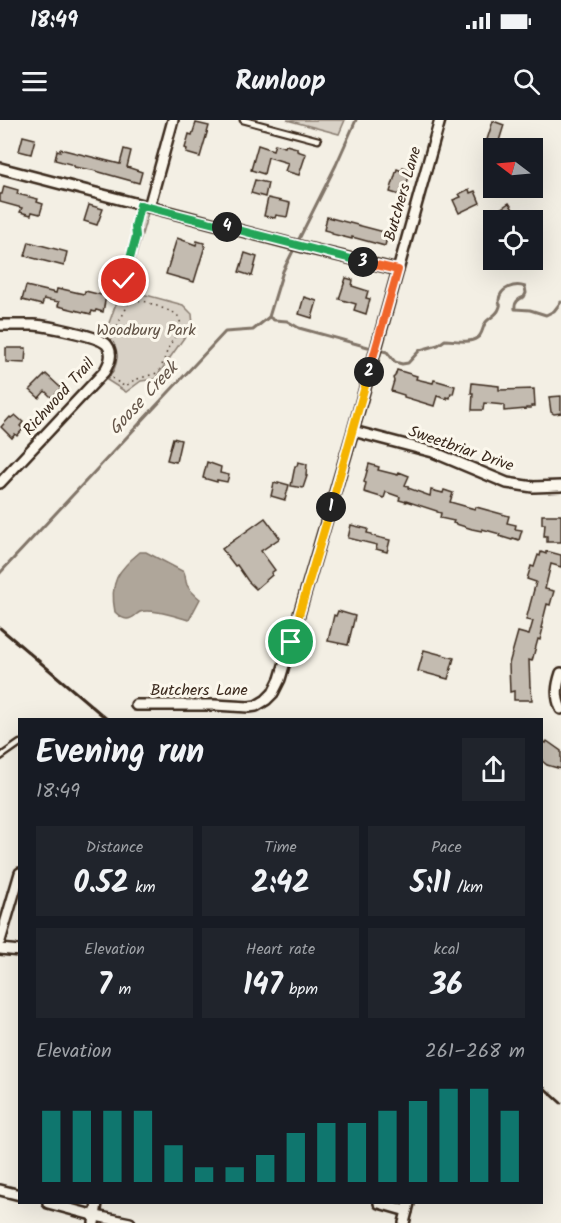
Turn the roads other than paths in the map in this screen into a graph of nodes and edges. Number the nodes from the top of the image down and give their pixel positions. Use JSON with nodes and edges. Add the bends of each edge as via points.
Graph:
{"nodes":[{"id":1,"x":173,"y":120,"type":"edge"},
{"id":2,"x":243,"y":120,"type":"edge"},
{"id":3,"x":440,"y":120,"type":"edge"},
{"id":4,"x":318,"y":140,"type":"dead end"},
{"id":5,"x":0,"y":168,"type":"edge"},
{"id":6,"x":145,"y":206,"type":"junction"},
{"id":7,"x":398,"y":270,"type":"junction"},
{"id":8,"x":0,"y":325,"type":"edge"},
{"id":9,"x":353,"y":431,"type":"junction"},
{"id":10,"x":0,"y":483,"type":"edge"},
{"id":11,"x":561,"y":486,"type":"edge"},
{"id":12,"x":561,"y":673,"type":"edge"},
{"id":13,"x":136,"y":705,"type":"dead end"},
{"id":14,"x":561,"y":709,"type":"edge"},
{"id":15,"x":18,"y":744,"type":"edge"},
{"id":16,"x":0,"y":757,"type":"edge"},
{"id":17,"x":18,"y":880,"type":"edge"},
{"id":18,"x":0,"y":941,"type":"edge"},
{"id":19,"x":0,"y":949,"type":"edge"},
{"id":20,"x":18,"y":951,"type":"edge"},
{"id":21,"x":0,"y":1190,"type":"edge"},
{"id":22,"x":18,"y":1194,"type":"edge"},
{"id":23,"x":51,"y":1204,"type":"edge"},
{"id":24,"x":97,"y":1204,"type":"edge"},
{"id":25,"x":386,"y":1204,"type":"edge"},
{"id":26,"x":408,"y":1207,"type":"edge"},
{"id":27,"x":95,"y":1219,"type":"edge"},
{"id":28,"x":130,"y":1223,"type":"edge"},
{"id":29,"x":404,"y":1223,"type":"edge"}],
"edges":[{"from":1,"to":6,"type":"street"},
{"from":2,"to":4,"type":"lane"},
{"from":3,"to":7,"type":"street","name":"Butchers Lane"},
{"from":5,"to":6,"type":"street"},
{"from":6,"to":7,"type":"street"},
{"from":7,"to":9,"type":"street","name":"Butchers Lane"},
{"from":8,"to":10,"type":"street","name":"Richwood Trail","via":[[36,325],[94,337],[107,345],[110,354],[104,372]]},
{"from":9,"to":11,"type":"street","name":"Sweetbriar Drive","via":[[433,452],[507,483]]},
{"from":9,"to":13,"type":"street","name":"Butchers Lane","via":[[273,693],[262,703],[249,707]]},
{"from":12,"to":14,"type":"street","via":[[557,700]]},
{"from":15,"to":16,"type":"lane"},
{"from":17,"to":18,"type":"street"},
{"from":19,"to":20,"type":"street"},
{"from":21,"to":22,"type":"street"},
{"from":23,"to":27,"type":"street"},
{"from":24,"to":27,"type":"street"},
{"from":25,"to":26,"type":"street"},
{"from":26,"to":29,"type":"street"},
{"from":27,"to":28,"type":"street"}]}
